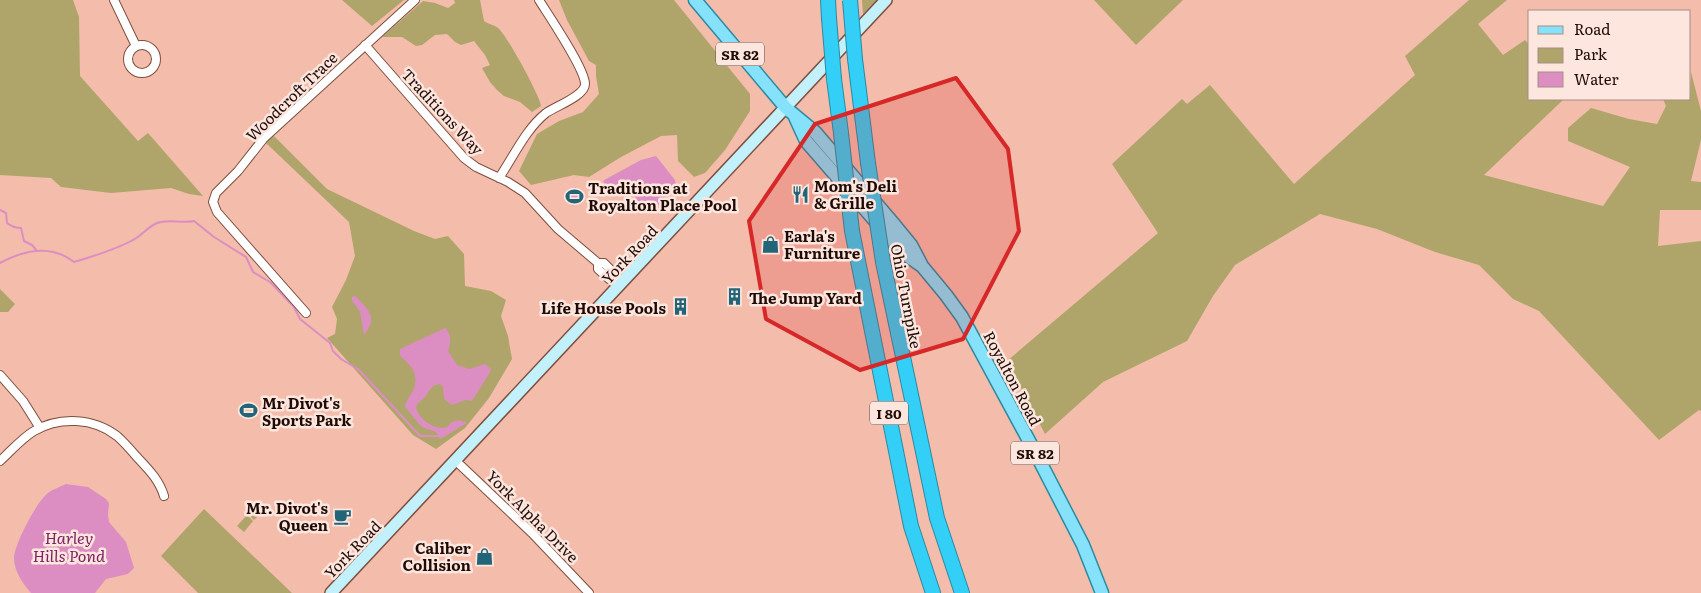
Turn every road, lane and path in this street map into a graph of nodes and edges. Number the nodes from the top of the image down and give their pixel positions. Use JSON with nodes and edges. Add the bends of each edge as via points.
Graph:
{"nodes":[{"id":1,"x":114,"y":0,"type":"edge"},
{"id":2,"x":415,"y":0,"type":"edge"},
{"id":3,"x":539,"y":0,"type":"edge"},
{"id":4,"x":695,"y":0,"type":"edge"},
{"id":5,"x":828,"y":0,"type":"edge"},
{"id":6,"x":850,"y":0,"type":"edge"},
{"id":7,"x":886,"y":0,"type":"edge"},
{"id":8,"x":136,"y":46,"type":"dead end"},
{"id":9,"x":365,"y":46,"type":"junction"},
{"id":10,"x":790,"y":112,"type":"junction"},
{"id":11,"x":499,"y":178,"type":"junction"},
{"id":12,"x":617,"y":282,"type":"junction"},
{"id":13,"x":306,"y":313,"type":"dead end"},
{"id":14,"x":0,"y":375,"type":"edge"},
{"id":15,"x":40,"y":428,"type":"junction"},
{"id":16,"x":0,"y":461,"type":"edge"},
{"id":17,"x":456,"y":461,"type":"junction"},
{"id":18,"x":164,"y":496,"type":"dead end"},
{"id":19,"x":331,"y":593,"type":"edge"},
{"id":20,"x":589,"y":593,"type":"edge"},
{"id":21,"x":933,"y":593,"type":"edge"},
{"id":22,"x":962,"y":593,"type":"edge"},
{"id":23,"x":1102,"y":593,"type":"edge"}],
"edges":[{"from":1,"to":8,"type":"street"},
{"from":2,"to":9,"type":"street","name":"Woodcroft Trace"},
{"from":3,"to":11,"type":"street","via":[[580,69],[585,87],[533,126]]},
{"from":4,"to":10,"type":"main road","name":"Royalton Road","number":"SR 82"},
{"from":5,"to":21,"type":"highway","number":"I 80","bridge":true,"via":[[852,231],[911,526]]},
{"from":6,"to":22,"type":"highway","name":"Ohio Turnpike","number":"I 80","bridge":true,"via":[[868,163],[883,262],[937,518]]},
{"from":7,"to":10,"type":"street","name":"York Road"},
{"from":9,"to":11,"type":"street","name":"Traditions Way","via":[[464,158]]},
{"from":9,"to":13,"type":"street","name":"Woodcroft Trace","via":[[264,138],[218,190],[214,199],[217,212]]},
{"from":10,"to":12,"type":"street","name":"York Road"},
{"from":10,"to":23,"type":"main road","name":"Royalton Road","number":"SR 82","via":[[815,132],[892,222],[962,317],[1083,545]]},
{"from":11,"to":12,"type":"street","name":"Traditions Way","via":[[531,199],[558,229],[598,263],[598,269]]},
{"from":12,"to":17,"type":"street","name":"York Road"},
{"from":14,"to":15,"type":"street","via":[[23,401]]},
{"from":15,"to":16,"type":"street"},
{"from":15,"to":18,"type":"street","via":[[72,421],[105,429],[122,440],[156,478]]},
{"from":17,"to":19,"type":"street","name":"York Road"},
{"from":17,"to":20,"type":"street","name":"York Alpha Drive"}]}
